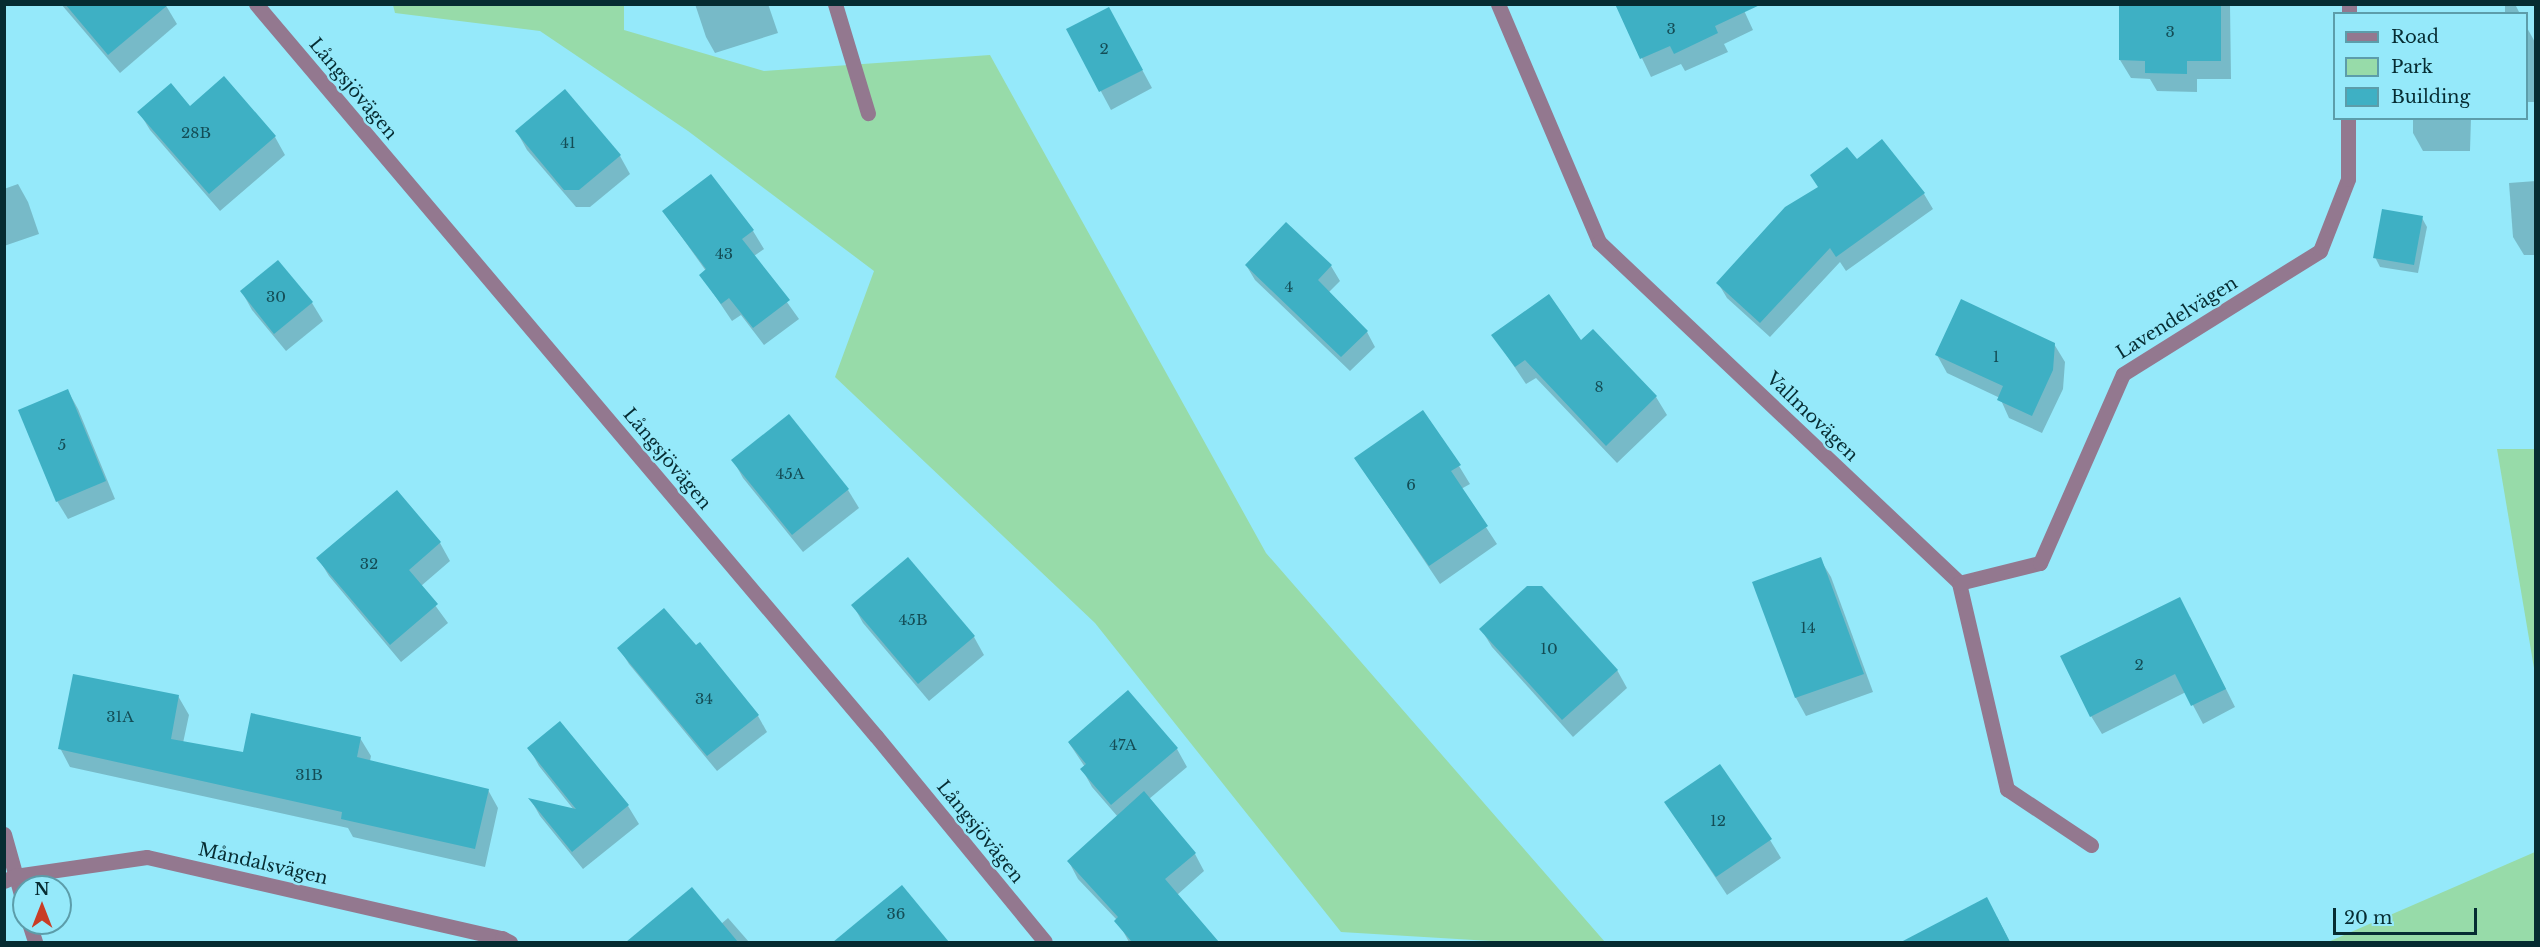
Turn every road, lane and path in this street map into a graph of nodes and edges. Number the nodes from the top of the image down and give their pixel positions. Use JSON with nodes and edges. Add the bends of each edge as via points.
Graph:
{"nodes":[{"id":1,"x":256,"y":4,"type":"edge"},
{"id":2,"x":835,"y":4,"type":"edge"},
{"id":3,"x":1498,"y":4,"type":"edge"},
{"id":4,"x":868,"y":113,"type":"dead end"},
{"id":5,"x":2348,"y":120,"type":"edge"},
{"id":6,"x":1959,"y":583,"type":"junction"},
{"id":7,"x":4,"y":834,"type":"edge"},
{"id":8,"x":2091,"y":845,"type":"dead end"},
{"id":9,"x":10,"y":878,"type":"edge"},
{"id":10,"x":510,"y":942,"type":"edge"},
{"id":11,"x":1045,"y":942,"type":"edge"}],
"edges":[{"from":1,"to":11,"type":"street","name":"Långsjövägen","via":[[876,736]]},
{"from":2,"to":4,"type":"street"},
{"from":3,"to":6,"type":"street","name":"Vallmovägen","via":[[1599,242]]},
{"from":5,"to":6,"type":"street","name":"Lavendelvägen","via":[[2348,179],[2320,250],[2122,374],[2040,563]]},
{"from":6,"to":8,"type":"street","via":[[2007,789]]},
{"from":7,"to":9,"type":"street"},
{"from":9,"to":10,"type":"street","name":"Måndalsvägen","via":[[147,857]]}]}
